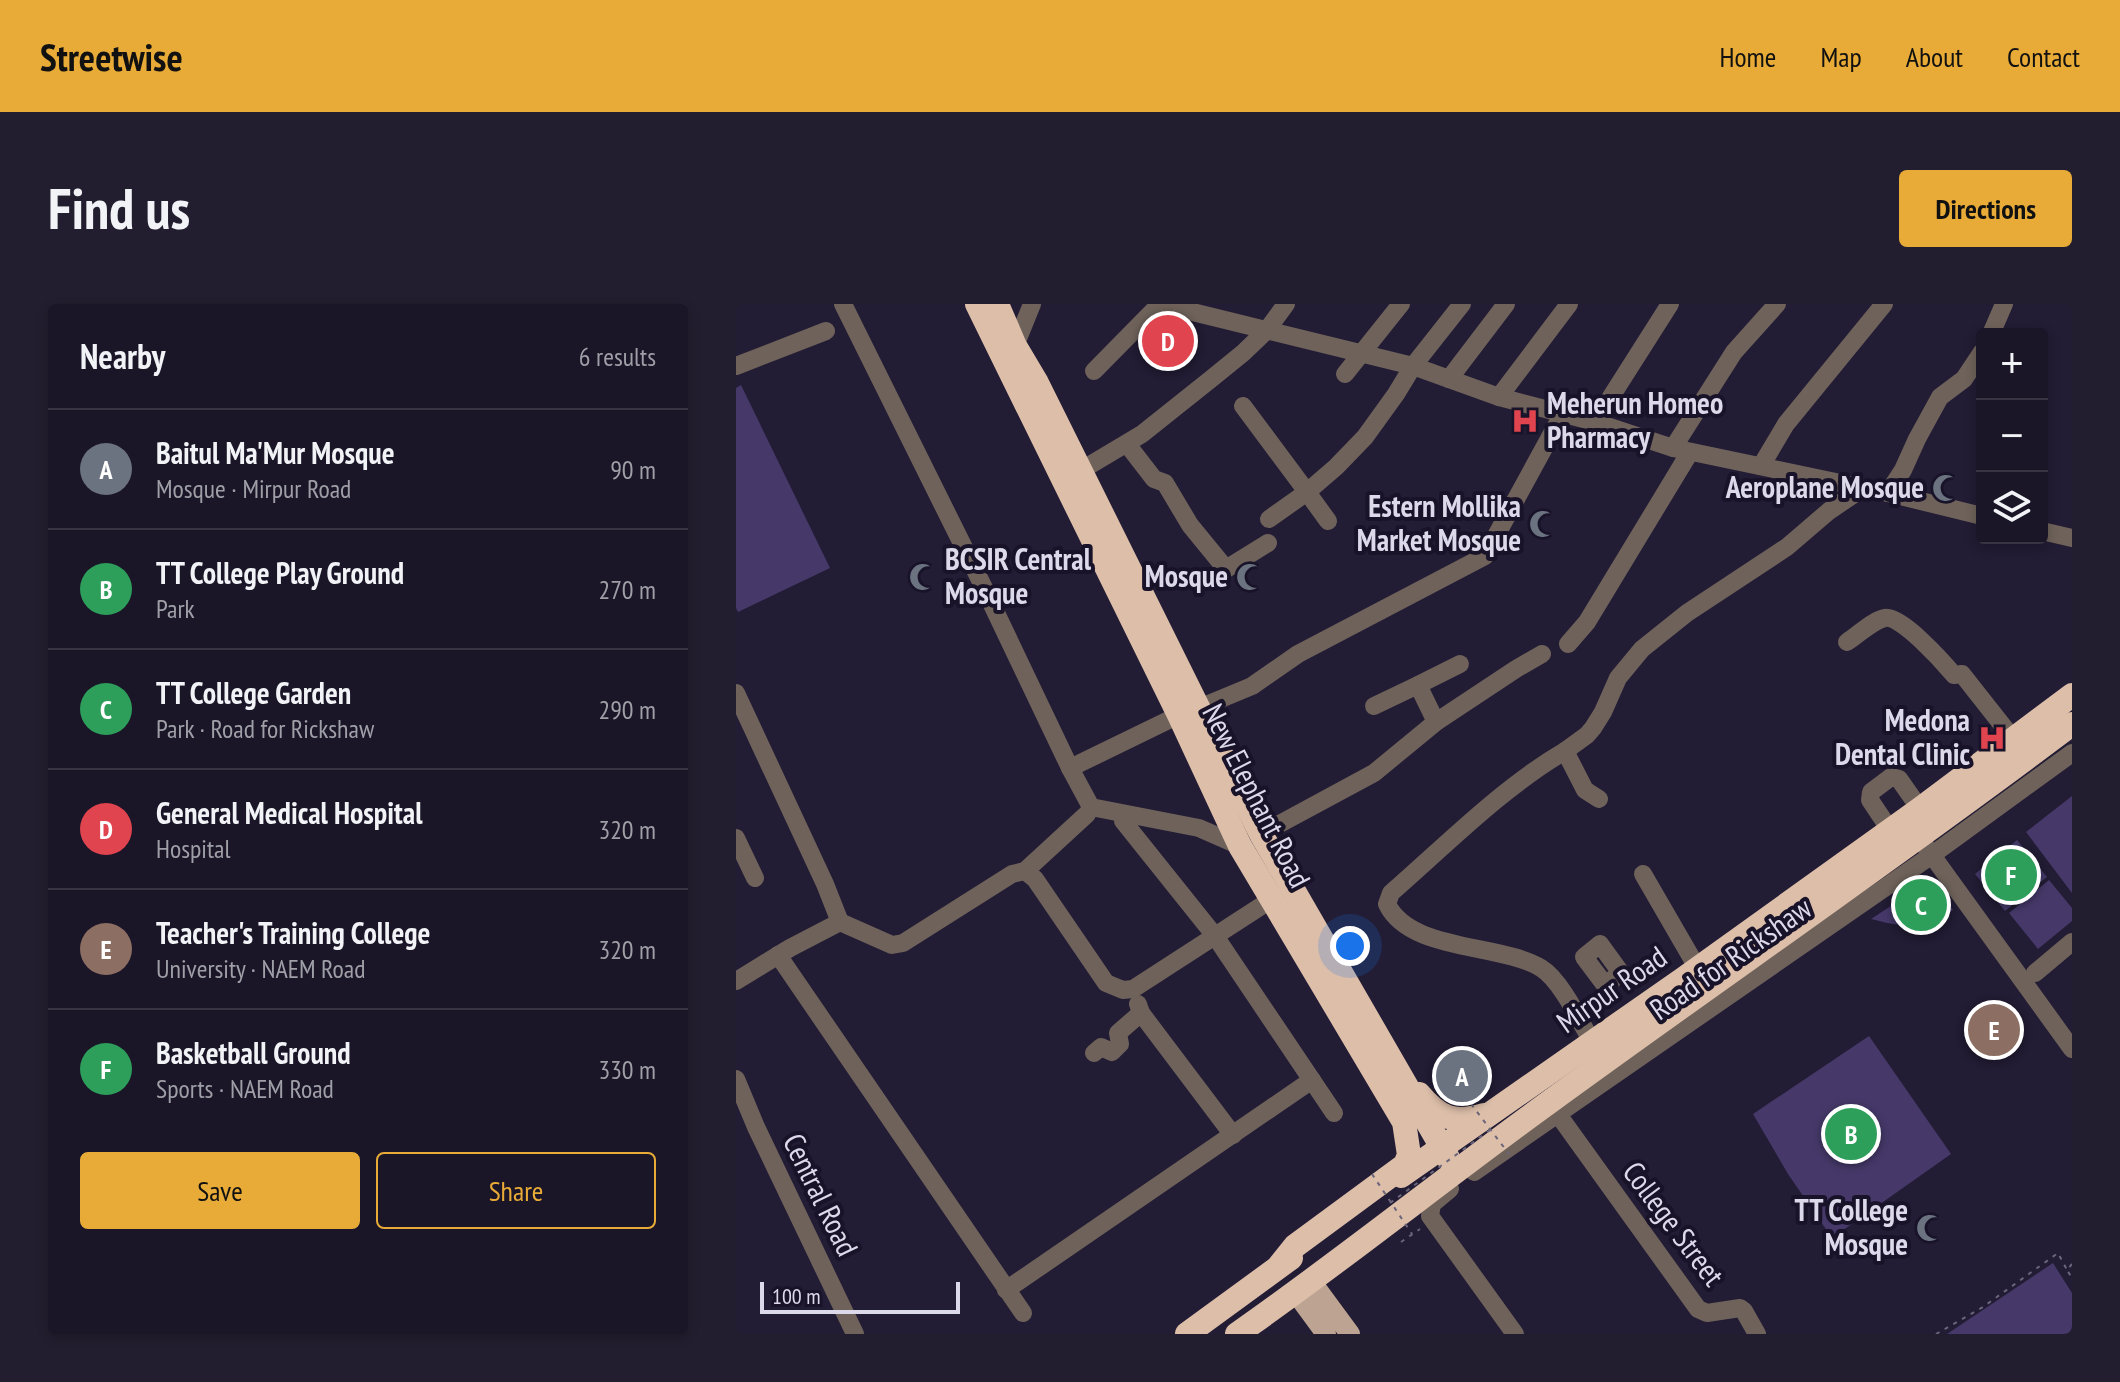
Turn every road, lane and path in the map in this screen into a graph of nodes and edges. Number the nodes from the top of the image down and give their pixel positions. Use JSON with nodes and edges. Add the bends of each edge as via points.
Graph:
{"nodes":[{"id":1,"x":843,"y":304,"type":"edge"},
{"id":2,"x":977,"y":304,"type":"edge"},
{"id":3,"x":997,"y":304,"type":"edge"},
{"id":4,"x":1032,"y":304,"type":"edge"},
{"id":5,"x":1160,"y":304,"type":"edge"},
{"id":6,"x":1286,"y":304,"type":"edge"},
{"id":7,"x":1401,"y":304,"type":"edge"},
{"id":8,"x":1462,"y":304,"type":"edge"},
{"id":9,"x":1506,"y":304,"type":"edge"},
{"id":10,"x":1569,"y":304,"type":"edge"},
{"id":11,"x":1670,"y":304,"type":"edge"},
{"id":12,"x":1777,"y":304,"type":"edge"},
{"id":13,"x":1884,"y":304,"type":"edge"},
{"id":14,"x":2004,"y":304,"type":"edge"},
{"id":15,"x":1994,"y":328,"type":"edge"},
{"id":16,"x":1267,"y":330,"type":"junction"},
{"id":17,"x":826,"y":331,"type":"dead end"},
{"id":18,"x":1015,"y":346,"type":"junction"},
{"id":19,"x":1363,"y":353,"type":"junction"},
{"id":20,"x":1976,"y":361,"type":"edge"},
{"id":21,"x":736,"y":366,"type":"edge"},
{"id":22,"x":1413,"y":366,"type":"junction"},
{"id":23,"x":1094,"y":371,"type":"dead end"},
{"id":24,"x":1345,"y":374,"type":"dead end"},
{"id":25,"x":1449,"y":379,"type":"junction"},
{"id":26,"x":1499,"y":397,"type":"junction"},
{"id":27,"x":1243,"y":406,"type":"dead end"},
{"id":28,"x":1562,"y":415,"type":"junction"},
{"id":29,"x":1595,"y":422,"type":"junction"},
{"id":30,"x":1127,"y":444,"type":"junction"},
{"id":31,"x":1682,"y":450,"type":"junction"},
{"id":32,"x":1761,"y":466,"type":"junction"},
{"id":33,"x":1080,"y":471,"type":"junction"},
{"id":34,"x":1863,"y":488,"type":"junction"},
{"id":35,"x":1307,"y":492,"type":"junction"},
{"id":36,"x":1888,"y":493,"type":"junction"},
{"id":37,"x":1976,"y":515,"type":"edge"},
{"id":38,"x":1269,"y":519,"type":"dead end"},
{"id":39,"x":1328,"y":521,"type":"dead end"},
{"id":40,"x":2048,"y":532,"type":"edge"},
{"id":41,"x":2072,"y":538,"type":"edge"},
{"id":42,"x":1268,"y":543,"type":"dead end"},
{"id":43,"x":1847,"y":642,"type":"dead end"},
{"id":44,"x":1568,"y":644,"type":"dead end"},
{"id":45,"x":1542,"y":654,"type":"dead end"},
{"id":46,"x":1460,"y":664,"type":"dead end"},
{"id":47,"x":1418,"y":685,"type":"junction"},
{"id":48,"x":736,"y":693,"type":"edge"},
{"id":49,"x":2072,"y":695,"type":"edge"},
{"id":50,"x":1374,"y":706,"type":"dead end"},
{"id":51,"x":1189,"y":712,"type":"junction"},
{"id":52,"x":1436,"y":722,"type":"junction"},
{"id":53,"x":2072,"y":724,"type":"edge"},
{"id":54,"x":2014,"y":740,"type":"junction"},
{"id":55,"x":1565,"y":751,"type":"junction"},
{"id":56,"x":2072,"y":753,"type":"edge"},
{"id":57,"x":1070,"y":768,"type":"junction"},
{"id":58,"x":1599,"y":799,"type":"dead end"},
{"id":59,"x":1087,"y":814,"type":"dead end"},
{"id":60,"x":1123,"y":821,"type":"dead end"},
{"id":61,"x":1914,"y":830,"type":"junction"},
{"id":62,"x":736,"y":838,"type":"edge"},
{"id":63,"x":1251,"y":840,"type":"junction"},
{"id":64,"x":1025,"y":871,"type":"junction"},
{"id":65,"x":1643,"y":874,"type":"dead end"},
{"id":66,"x":755,"y":878,"type":"dead end"},
{"id":67,"x":1272,"y":899,"type":"junction"},
{"id":68,"x":840,"y":922,"type":"junction"},
{"id":69,"x":1215,"y":936,"type":"junction"},
{"id":70,"x":2072,"y":942,"type":"edge"},
{"id":71,"x":778,"y":955,"type":"junction"},
{"id":72,"x":1698,"y":969,"type":"junction"},
{"id":73,"x":2035,"y":973,"type":"dead end"},
{"id":74,"x":736,"y":981,"type":"edge"},
{"id":75,"x":1133,"y":989,"type":"junction"},
{"id":76,"x":1141,"y":1013,"type":"junction"},
{"id":77,"x":1593,"y":1044,"type":"junction"},
{"id":78,"x":2072,"y":1049,"type":"edge"},
{"id":79,"x":1094,"y":1053,"type":"dead end"},
{"id":80,"x":1388,"y":1054,"type":"junction"},
{"id":81,"x":1312,"y":1080,"type":"junction"},
{"id":82,"x":738,"y":1089,"type":"edge"},
{"id":83,"x":1553,"y":1108,"type":"junction"},
{"id":84,"x":1334,"y":1113,"type":"dead end"},
{"id":85,"x":1484,"y":1115,"type":"junction"},
{"id":86,"x":1233,"y":1135,"type":"junction"},
{"id":87,"x":1441,"y":1147,"type":"junction"},
{"id":88,"x":1509,"y":1154,"type":"dead end"},
{"id":89,"x":1456,"y":1171,"type":"junction"},
{"id":90,"x":1372,"y":1174,"type":"dead end"},
{"id":91,"x":1390,"y":1203,"type":"junction"},
{"id":92,"x":1425,"y":1222,"type":"junction"},
{"id":93,"x":1412,"y":1234,"type":"junction"},
{"id":94,"x":1401,"y":1242,"type":"dead end"},
{"id":95,"x":2072,"y":1264,"type":"edge"},
{"id":96,"x":1279,"y":1266,"type":"junction"},
{"id":97,"x":2067,"y":1270,"type":"junction"},
{"id":98,"x":2072,"y":1278,"type":"edge"},
{"id":99,"x":1303,"y":1287,"type":"junction"},
{"id":100,"x":1006,"y":1290,"type":"junction"},
{"id":101,"x":1023,"y":1313,"type":"dead end"},
{"id":102,"x":855,"y":1334,"type":"edge"},
{"id":103,"x":868,"y":1334,"type":"edge"},
{"id":104,"x":1187,"y":1334,"type":"edge"},
{"id":105,"x":1237,"y":1334,"type":"edge"},
{"id":106,"x":1326,"y":1334,"type":"edge"},
{"id":107,"x":1350,"y":1334,"type":"edge"},
{"id":108,"x":1515,"y":1334,"type":"edge"},
{"id":109,"x":1757,"y":1334,"type":"edge"},
{"id":110,"x":1936,"y":1334,"type":"edge"}],
"edges":[{"from":1,"to":57,"type":"street"},
{"from":2,"to":51,"type":"highway","name":"New Elephant Road"},
{"from":3,"to":18,"type":"highway","name":"New Elephant Road"},
{"from":4,"to":18,"type":"street"},
{"from":5,"to":16,"type":"street"},
{"from":5,"to":23,"type":"street"},
{"from":6,"to":16,"type":"street"},
{"from":7,"to":19,"type":"street"},
{"from":8,"to":22,"type":"street"},
{"from":9,"to":25,"type":"street"},
{"from":10,"to":26,"type":"street"},
{"from":11,"to":29,"type":"street"},
{"from":12,"to":31,"type":"street","via":[[1734,352]]},
{"from":13,"to":32,"type":"street","via":[[1786,424]]},
{"from":14,"to":15,"type":"street"},
{"from":16,"to":19,"type":"street"},
{"from":16,"to":30,"type":"street"},
{"from":17,"to":21,"type":"street"},
{"from":18,"to":33,"type":"highway","name":"New Elephant Road"},
{"from":19,"to":22,"type":"street"},
{"from":19,"to":24,"type":"street"},
{"from":20,"to":36,"type":"street","via":[[1964,379],[1940,397]]},
{"from":22,"to":25,"type":"street"},
{"from":22,"to":35,"type":"street","via":[[1365,437]]},
{"from":25,"to":26,"type":"street"},
{"from":26,"to":28,"type":"street"},
{"from":27,"to":35,"type":"street"},
{"from":28,"to":29,"type":"street"},
{"from":28,"to":51,"type":"street","via":[[1485,556],[1298,654],[1252,686]]},
{"from":29,"to":31,"type":"street"},
{"from":30,"to":33,"type":"street"},
{"from":30,"to":42,"type":"street","via":[[1154,479],[1165,483],[1226,569]]},
{"from":31,"to":32,"type":"street"},
{"from":31,"to":44,"type":"street","via":[[1587,622]]},
{"from":32,"to":34,"type":"street"},
{"from":33,"to":51,"type":"highway","name":"New Elephant Road"},
{"from":34,"to":36,"type":"street"},
{"from":34,"to":55,"type":"street","via":[[1642,649],[1618,678],[1593,728]]},
{"from":35,"to":38,"type":"street"},
{"from":35,"to":39,"type":"street"},
{"from":36,"to":37,"type":"street"},
{"from":40,"to":41,"type":"street"},
{"from":43,"to":54,"type":"street","via":[[1882,618],[1898,621],[1954,675],[1962,674]]},
{"from":45,"to":52,"type":"street"},
{"from":46,"to":47,"type":"street"},
{"from":47,"to":50,"type":"street"},
{"from":47,"to":52,"type":"street"},
{"from":48,"to":68,"type":"street"},
{"from":49,"to":54,"type":"highway","name":"Mirpur Road"},
{"from":51,"to":57,"type":"street"},
{"from":51,"to":63,"type":"highway","name":"New Elephant Road"},
{"from":52,"to":63,"type":"street","via":[[1374,773]]},
{"from":53,"to":61,"type":"highway","name":"Mirpur Road"},
{"from":54,"to":61,"type":"highway","name":"Mirpur Road"},
{"from":55,"to":58,"type":"street","via":[[1585,790]]},
{"from":55,"to":77,"type":"street","name":"Mirpur Road","via":[[1540,765],[1391,893],[1387,904],[1396,919],[1422,934],[1541,968],[1554,978]]},
{"from":56,"to":61,"type":"street"},
{"from":57,"to":63,"type":"street","via":[[1091,807]]},
{"from":59,"to":64,"type":"street"},
{"from":60,"to":69,"type":"street"},
{"from":61,"to":72,"type":"highway","name":"Mirpur Road"},
{"from":61,"to":78,"type":"street"},
{"from":61,"to":83,"type":"highway","name":"Mirpur Road"},
{"from":62,"to":66,"type":"street"},
{"from":63,"to":67,"type":"highway","name":"New Elephant Road"},
{"from":63,"to":80,"type":"highway","name":"New Elephant Road"},
{"from":64,"to":68,"type":"street","via":[[1012,874],[903,943],[892,945]]},
{"from":64,"to":75,"type":"street","via":[[1106,983]]},
{"from":65,"to":72,"type":"street"},
{"from":67,"to":69,"type":"street"},
{"from":67,"to":96,"type":"highway","name":"New Elephant Road","via":[[1404,1122],[1409,1155],[1405,1165],[1295,1246]]},
{"from":68,"to":71,"type":"street"},
{"from":69,"to":75,"type":"street"},
{"from":69,"to":81,"type":"street"},
{"from":70,"to":73,"type":"street"},
{"from":71,"to":74,"type":"street"},
{"from":71,"to":100,"type":"street"},
{"from":72,"to":77,"type":"highway","name":"Mirpur Road"},
{"from":75,"to":76,"type":"street"},
{"from":76,"to":79,"type":"street","via":[[1118,1033],[1120,1044],[1112,1052],[1101,1047]]},
{"from":76,"to":86,"type":"street"},
{"from":77,"to":85,"type":"highway","name":"Mirpur Road"},
{"from":80,"to":85,"type":"highway","via":[[1433,1109],[1461,1120]]},
{"from":80,"to":87,"type":"highway","name":"New Elephant Road"},
{"from":81,"to":84,"type":"street"},
{"from":81,"to":86,"type":"street"},
{"from":82,"to":102,"type":"street","name":"Central Road"},
{"from":82,"to":103,"type":"street","via":[[765,1120]]},
{"from":83,"to":89,"type":"highway","name":"Mirpur Road"},
{"from":83,"to":92,"type":"street","via":[[1440,1196]]},
{"from":83,"to":109,"type":"street","name":"College Street","via":[[1698,1309],[1707,1313],[1740,1308]]},
{"from":85,"to":87,"type":"highway","name":"Mirpur Road"},
{"from":85,"to":88,"type":"path","bridge":true},
{"from":85,"to":91,"type":"path","bridge":true},
{"from":86,"to":100,"type":"street"},
{"from":87,"to":89,"type":"highway","name":"New Elephant Road"},
{"from":87,"to":96,"type":"highway","name":"Mirpur Road"},
{"from":89,"to":99,"type":"highway","name":"Mirpur Road"},
{"from":90,"to":91,"type":"path","bridge":true},
{"from":91,"to":93,"type":"path","bridge":true},
{"from":92,"to":93,"type":"path"},
{"from":92,"to":108,"type":"street"},
{"from":93,"to":94,"type":"path"},
{"from":95,"to":97,"type":"path"},
{"from":96,"to":104,"type":"highway","name":"Mirpur Road"},
{"from":97,"to":98,"type":"path"},
{"from":97,"to":110,"type":"path","via":[[2058,1253]]},
{"from":99,"to":105,"type":"highway","name":"Mirpur Road"},
{"from":99,"to":106,"type":"main road"},
{"from":99,"to":107,"type":"main road"},
{"from":100,"to":101,"type":"street"}]}
